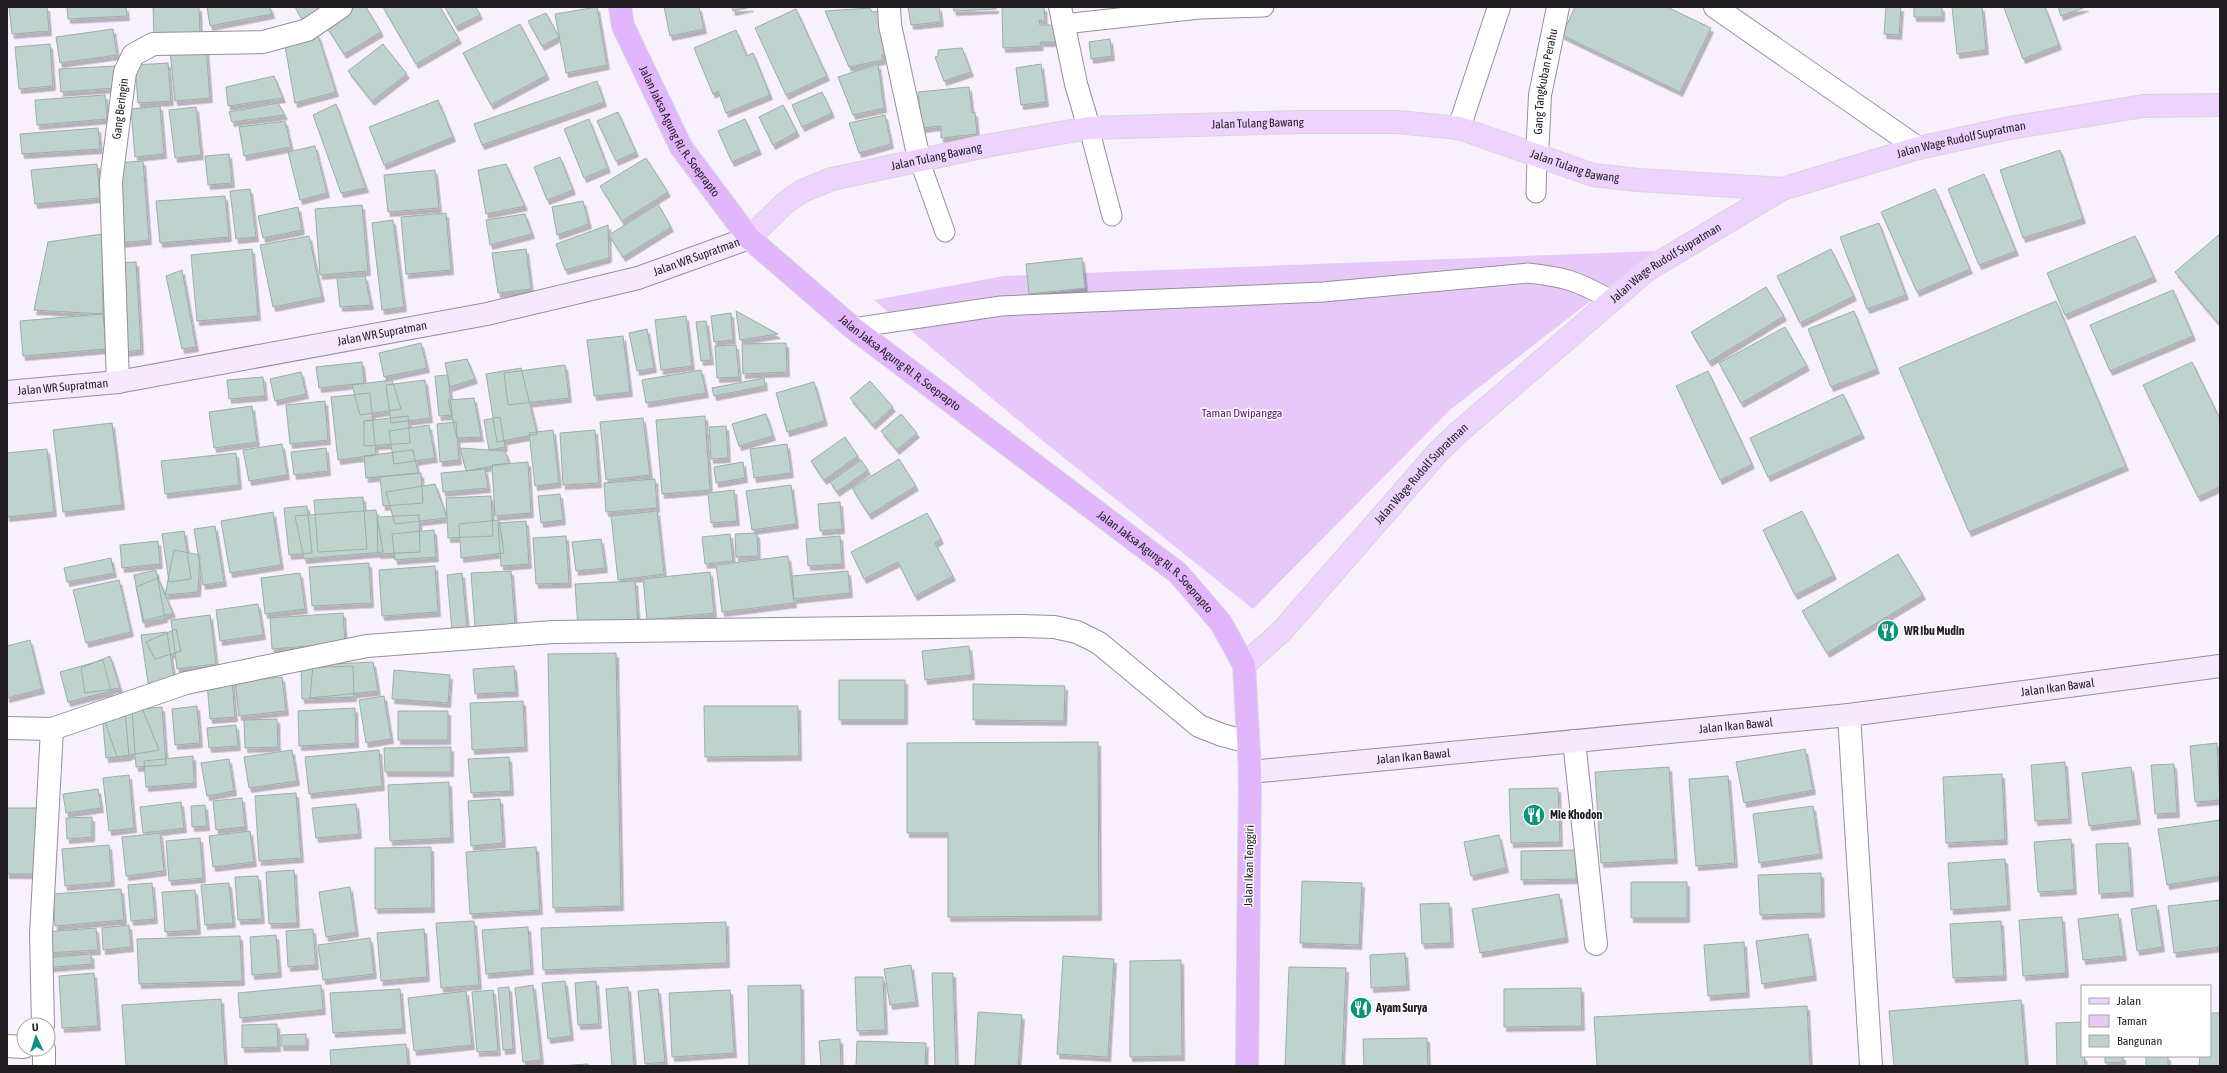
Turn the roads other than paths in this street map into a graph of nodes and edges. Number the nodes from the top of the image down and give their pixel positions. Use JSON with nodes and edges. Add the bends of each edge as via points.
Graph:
{"nodes":[{"id":1,"x":341,"y":7,"type":"edge"},
{"id":2,"x":620,"y":7,"type":"edge"},
{"id":3,"x":889,"y":7,"type":"edge"},
{"id":4,"x":1264,"y":7,"type":"edge"},
{"id":5,"x":1499,"y":7,"type":"edge"},
{"id":6,"x":1558,"y":7,"type":"edge"},
{"id":7,"x":1715,"y":7,"type":"edge"},
{"id":8,"x":1062,"y":16,"type":"edge"},
{"id":9,"x":2220,"y":106,"type":"edge"},
{"id":10,"x":1089,"y":128,"type":"junction"},
{"id":11,"x":1459,"y":128,"type":"junction"},
{"id":12,"x":1918,"y":148,"type":"junction"},
{"id":13,"x":1537,"y":157,"type":"junction"},
{"id":14,"x":919,"y":159,"type":"junction"},
{"id":15,"x":1782,"y":189,"type":"junction"},
{"id":16,"x":1536,"y":193,"type":"dead end"},
{"id":17,"x":1112,"y":216,"type":"dead end"},
{"id":18,"x":945,"y":232,"type":"dead end"},
{"id":19,"x":750,"y":238,"type":"junction"},
{"id":20,"x":1610,"y":300,"type":"junction"},
{"id":21,"x":853,"y":328,"type":"junction"},
{"id":22,"x":118,"y":382,"type":"junction"},
{"id":23,"x":7,"y":392,"type":"edge"},
{"id":24,"x":1244,"y":665,"type":"junction"},
{"id":25,"x":2220,"y":666,"type":"edge"},
{"id":26,"x":1849,"y":714,"type":"junction"},
{"id":27,"x":7,"y":728,"type":"edge"},
{"id":28,"x":52,"y":729,"type":"junction"},
{"id":29,"x":1574,"y":741,"type":"junction"},
{"id":30,"x":1248,"y":742,"type":"junction"},
{"id":31,"x":1250,"y":772,"type":"junction"},
{"id":32,"x":1596,"y":944,"type":"dead end"},
{"id":33,"x":43,"y":1017,"type":"edge"},
{"id":34,"x":1247,"y":1066,"type":"edge"},
{"id":35,"x":1871,"y":1066,"type":"edge"}],
"edges":[{"from":1,"to":22,"type":"street","name":"Gang Beringin","via":[[307,30],[263,42],[153,44],[133,55],[125,72],[111,181]]},
{"from":2,"to":19,"type":"highway","name":"Jalan Jaksa Agung RI. R. Soeprapto","via":[[623,26],[681,147]]},
{"from":3,"to":14,"type":"street","via":[[890,24]]},
{"from":4,"to":8,"type":"lane"},
{"from":5,"to":11,"type":"street"},
{"from":6,"to":13,"type":"street","name":"Gang Tangkuban Perahu","via":[[1540,95]]},
{"from":7,"to":12,"type":"street"},
{"from":8,"to":10,"type":"street","via":[[1076,84]]},
{"from":9,"to":12,"type":"main road","name":"Jalan Wage Rudolf Supratman","via":[[2143,106],[2010,128]]},
{"from":10,"to":11,"type":"main road","name":"Jalan Tulang Bawang","via":[[1300,122],[1397,122]]},
{"from":10,"to":14,"type":"main road","name":"Jalan Tulang Bawang"},
{"from":10,"to":17,"type":"lane"},
{"from":11,"to":13,"type":"main road","name":"Jalan Tulang Bawang"},
{"from":12,"to":15,"type":"main road","name":"Jalan Wage Rudolf Supratman"},
{"from":13,"to":15,"type":"main road","name":"Jalan Tulang Bawang","via":[[1593,174],[1638,180]]},
{"from":13,"to":16,"type":"lane"},
{"from":14,"to":18,"type":"lane"},
{"from":14,"to":19,"type":"main road","name":"Jalan Tulang Bawang","via":[[832,178],[802,191],[785,203]]},
{"from":15,"to":20,"type":"main road","name":"Jalan Wage Rudolf Supratman","via":[[1647,270]]},
{"from":19,"to":21,"type":"highway","name":"Jalan Jaksa Agung RI. R. Soeprapto"},
{"from":19,"to":22,"type":"street","name":"Jalan WR Supratman","via":[[638,278],[487,314]]},
{"from":20,"to":21,"type":"lane","via":[[1587,286],[1562,277],[1528,274],[1323,292],[1001,306]]},
{"from":20,"to":24,"type":"main road","name":"Jalan Wage Rudolf Supratman","via":[[1439,451],[1282,631]]},
{"from":21,"to":24,"type":"highway","name":"Jalan Jaksa Agung RI. R. Soeprapto","via":[[1178,573],[1221,623]]},
{"from":22,"to":23,"type":"street","name":"Jalan WR Supratman"},
{"from":24,"to":30,"type":"highway","name":"Jalan Ikan Tenggiri"},
{"from":25,"to":26,"type":"street","name":"Jalan Ikan Bawal"},
{"from":26,"to":29,"type":"street","name":"Jalan Ikan Bawal"},
{"from":26,"to":35,"type":"street"},
{"from":27,"to":28,"type":"street"},
{"from":28,"to":30,"type":"street","via":[[186,683],[367,646],[553,632],[1022,626],[1054,627],[1078,632],[1099,643],[1199,726]]},
{"from":28,"to":33,"type":"street","via":[[41,934]]},
{"from":29,"to":31,"type":"street","name":"Jalan Ikan Bawal"},
{"from":29,"to":32,"type":"street"},
{"from":30,"to":31,"type":"highway","name":"Jalan Ikan Tenggiri"},
{"from":31,"to":34,"type":"highway","name":"Jalan Ikan Tenggiri"}]}
